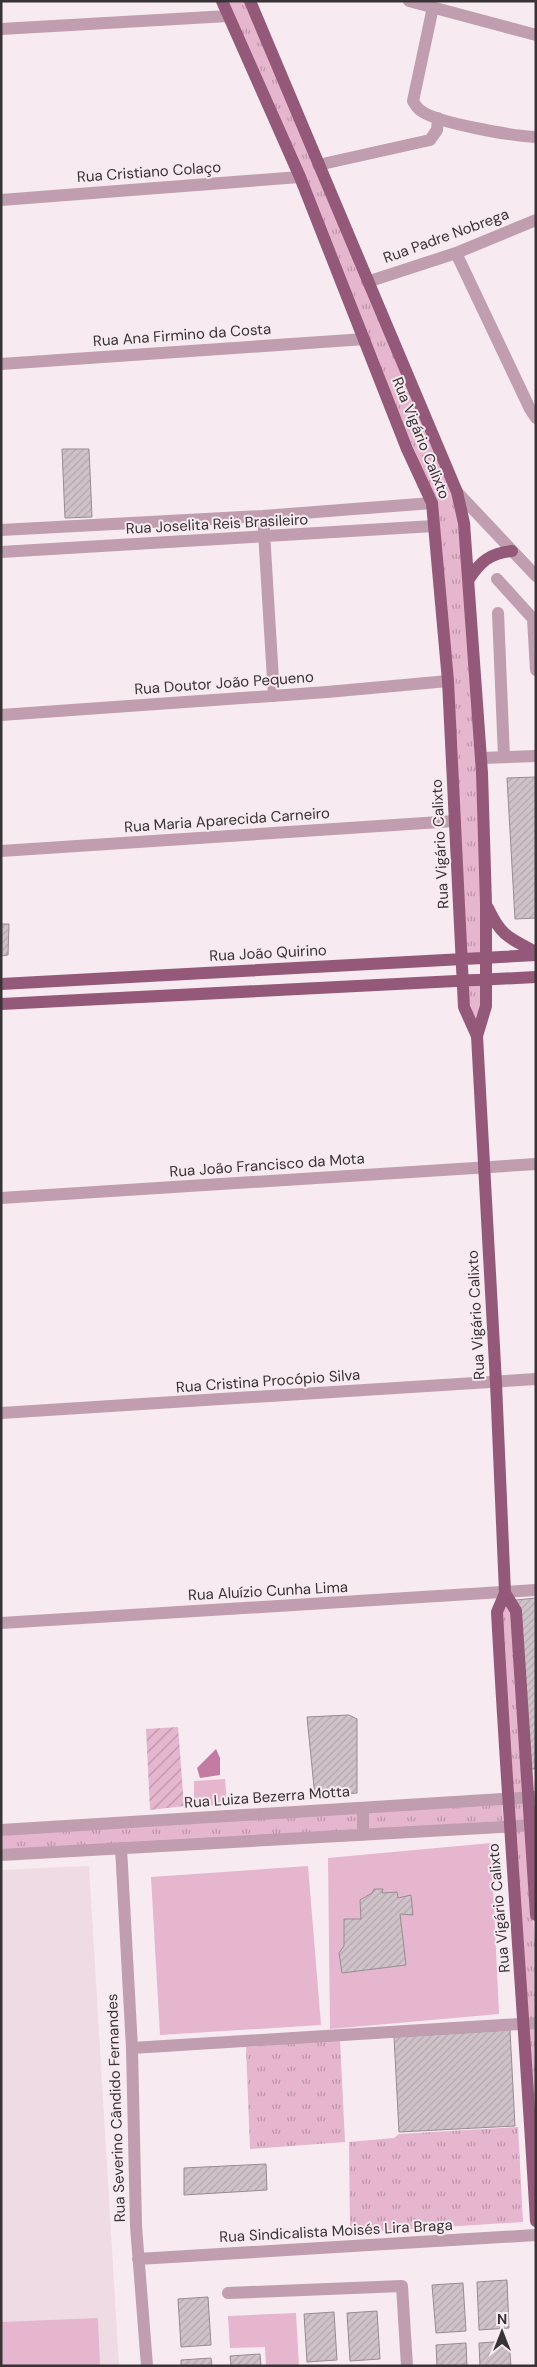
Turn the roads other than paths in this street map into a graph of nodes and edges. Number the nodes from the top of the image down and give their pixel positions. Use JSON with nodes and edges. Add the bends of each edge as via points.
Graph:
{"nodes":[{"id":1,"x":222,"y":1,"type":"edge"},
{"id":2,"x":250,"y":1,"type":"edge"},
{"id":3,"x":410,"y":1,"type":"edge"},
{"id":4,"x":433,"y":7,"type":"junction"},
{"id":5,"x":228,"y":16,"type":"junction"},
{"id":6,"x":1,"y":29,"type":"edge"},
{"id":7,"x":536,"y":35,"type":"edge"},
{"id":8,"x":438,"y":118,"type":"junction"},
{"id":9,"x":536,"y":137,"type":"edge"},
{"id":10,"x":318,"y":165,"type":"junction"},
{"id":11,"x":300,"y":177,"type":"junction"},
{"id":12,"x":1,"y":200,"type":"edge"},
{"id":13,"x":536,"y":220,"type":"edge"},
{"id":14,"x":456,"y":253,"type":"junction"},
{"id":15,"x":367,"y":282,"type":"junction"},
{"id":16,"x":365,"y":339,"type":"junction"},
{"id":17,"x":1,"y":364,"type":"edge"},
{"id":18,"x":536,"y":418,"type":"edge"},
{"id":19,"x":457,"y":492,"type":"junction"},
{"id":20,"x":432,"y":503,"type":"junction"},
{"id":21,"x":263,"y":516,"type":"junction"},
{"id":22,"x":434,"y":526,"type":"junction"},
{"id":23,"x":1,"y":530,"type":"edge"},
{"id":24,"x":266,"y":538,"type":"junction"},
{"id":25,"x":512,"y":551,"type":"junction"},
{"id":26,"x":1,"y":552,"type":"edge"},
{"id":27,"x":536,"y":576,"type":"edge"},
{"id":28,"x":498,"y":578,"type":"dead end"},
{"id":29,"x":469,"y":579,"type":"junction"},
{"id":30,"x":498,"y":613,"type":"dead end"},
{"id":31,"x":534,"y":621,"type":"edge"},
{"id":32,"x":536,"y":670,"type":"edge"},
{"id":33,"x":448,"y":681,"type":"junction"},
{"id":34,"x":274,"y":696,"type":"junction"},
{"id":35,"x":1,"y":715,"type":"edge"},
{"id":36,"x":536,"y":756,"type":"edge"},
{"id":37,"x":504,"y":757,"type":"junction"},
{"id":38,"x":481,"y":758,"type":"junction"},
{"id":39,"x":454,"y":821,"type":"junction"},
{"id":40,"x":1,"y":850,"type":"edge"},
{"id":41,"x":486,"y":904,"type":"junction"},
{"id":42,"x":536,"y":954,"type":"edge"},
{"id":43,"x":462,"y":958,"type":"junction"},
{"id":44,"x":487,"y":958,"type":"junction"},
{"id":45,"x":536,"y":977,"type":"edge"},
{"id":46,"x":487,"y":980,"type":"junction"},
{"id":47,"x":462,"y":981,"type":"junction"},
{"id":48,"x":1,"y":984,"type":"edge"},
{"id":49,"x":1,"y":1004,"type":"edge"},
{"id":50,"x":476,"y":1036,"type":"junction"},
{"id":51,"x":536,"y":1164,"type":"edge"},
{"id":52,"x":484,"y":1167,"type":"junction"},
{"id":53,"x":1,"y":1198,"type":"edge"},
{"id":54,"x":536,"y":1379,"type":"edge"},
{"id":55,"x":496,"y":1382,"type":"junction"},
{"id":56,"x":1,"y":1413,"type":"edge"},
{"id":57,"x":536,"y":1590,"type":"edge"},
{"id":58,"x":505,"y":1593,"type":"junction"},
{"id":59,"x":1,"y":1623,"type":"edge"},
{"id":60,"x":532,"y":1798,"type":"edge"},
{"id":61,"x":507,"y":1799,"type":"junction"},
{"id":62,"x":362,"y":1808,"type":"junction"},
{"id":63,"x":533,"y":1825,"type":"edge"},
{"id":64,"x":509,"y":1826,"type":"junction"},
{"id":65,"x":1,"y":1830,"type":"edge"},
{"id":66,"x":363,"y":1835,"type":"junction"},
{"id":67,"x":121,"y":1848,"type":"junction"},
{"id":68,"x":1,"y":1855,"type":"edge"},
{"id":69,"x":536,"y":1915,"type":"edge"},
{"id":70,"x":530,"y":2023,"type":"edge"},
{"id":71,"x":132,"y":2048,"type":"junction"},
{"id":72,"x":536,"y":2221,"type":"edge"},
{"id":73,"x":536,"y":2235,"type":"edge"},
{"id":74,"x":138,"y":2259,"type":"junction"},
{"id":75,"x":228,"y":2293,"type":"dead end"},
{"id":76,"x":147,"y":2366,"type":"edge"},
{"id":77,"x":407,"y":2366,"type":"edge"}],
"edges":[{"from":1,"to":5,"type":"main road","name":"Rua Vigário Calixto"},
{"from":2,"to":10,"type":"main road","name":"Rua Vigário Calixto"},
{"from":3,"to":4,"type":"street"},
{"from":4,"to":7,"type":"street"},
{"from":4,"to":8,"type":"street","via":[[413,101],[421,111]]},
{"from":5,"to":6,"type":"street"},
{"from":5,"to":11,"type":"main road","name":"Rua Vigário Calixto"},
{"from":8,"to":9,"type":"street"},
{"from":8,"to":10,"type":"street","via":[[437,130],[430,140]]},
{"from":10,"to":15,"type":"main road","name":"Rua Vigário Calixto"},
{"from":11,"to":12,"type":"street","name":"Rua Cristiano Colaço"},
{"from":11,"to":16,"type":"main road","name":"Rua Vigário Calixto"},
{"from":13,"to":14,"type":"street","name":"Rua Padre Nobrega"},
{"from":14,"to":15,"type":"street","name":"Rua Padre Nobrega"},
{"from":14,"to":18,"type":"street"},
{"from":15,"to":19,"type":"main road","name":"Rua Vigário Calixto"},
{"from":16,"to":17,"type":"street","name":"Rua Ana Firmino da Costa"},
{"from":16,"to":20,"type":"main road","name":"Rua Vigário Calixto","via":[[407,449]]},
{"from":19,"to":25,"type":"street"},
{"from":19,"to":29,"type":"main road","name":"Rua Vigário Calixto","via":[[464,523]]},
{"from":20,"to":21,"type":"street","name":"Rua Joselita Reis Brasileiro"},
{"from":20,"to":22,"type":"main road","name":"Rua Vigário Calixto"},
{"from":21,"to":23,"type":"street","name":"Rua Joselita Reis Brasileiro"},
{"from":21,"to":24,"type":"street"},
{"from":22,"to":24,"type":"street","name":"Rua Joselita Reis Brasileiro"},
{"from":22,"to":33,"type":"main road","name":"Rua Vigário Calixto"},
{"from":24,"to":26,"type":"street","name":"Rua Joselita Reis Brasileiro"},
{"from":24,"to":34,"type":"street"},
{"from":25,"to":27,"type":"street"},
{"from":25,"to":29,"type":"main road","via":[[502,552],[480,563]]},
{"from":28,"to":31,"type":"street"},
{"from":29,"to":38,"type":"main road","name":"Rua Vigário Calixto"},
{"from":30,"to":37,"type":"street"},
{"from":31,"to":32,"type":"street"},
{"from":33,"to":34,"type":"street","name":"Rua Doutor João Pequeno"},
{"from":33,"to":39,"type":"main road","name":"Rua Vigário Calixto"},
{"from":34,"to":35,"type":"street","name":"Rua Doutor João Pequeno"},
{"from":36,"to":37,"type":"street"},
{"from":37,"to":38,"type":"street"},
{"from":38,"to":41,"type":"main road","name":"Rua Vigário Calixto"},
{"from":39,"to":40,"type":"street","name":"Rua Maria Aparecida Carneiro"},
{"from":39,"to":43,"type":"main road","name":"Rua Vigário Calixto"},
{"from":41,"to":42,"type":"main road","via":[[497,926],[508,938]]},
{"from":41,"to":44,"type":"main road","name":"Rua Vigário Calixto"},
{"from":42,"to":44,"type":"main road","name":"Rua João Quirino"},
{"from":43,"to":44,"type":"main road","name":"Rua João Quirino"},
{"from":43,"to":47,"type":"main road","name":"Rua Vigário Calixto"},
{"from":43,"to":48,"type":"main road","name":"Rua João Quirino"},
{"from":44,"to":46,"type":"main road","name":"Rua Vigário Calixto"},
{"from":45,"to":46,"type":"main road"},
{"from":46,"to":47,"type":"main road"},
{"from":46,"to":50,"type":"main road","name":"Rua Vigário Calixto","via":[[486,1006]]},
{"from":47,"to":49,"type":"main road"},
{"from":47,"to":50,"type":"main road","name":"Rua Vigário Calixto","via":[[464,1007]]},
{"from":50,"to":52,"type":"main road","name":"Rua Vigário Calixto"},
{"from":51,"to":52,"type":"street","name":"Rua João Francisco da Mota"},
{"from":52,"to":53,"type":"street","name":"Rua João Francisco da Mota"},
{"from":52,"to":55,"type":"main road","name":"Rua Vigário Calixto"},
{"from":54,"to":55,"type":"street","name":"Rua Cristina Procópio Silva"},
{"from":55,"to":56,"type":"street","name":"Rua Cristina Procópio Silva"},
{"from":55,"to":58,"type":"main road","name":"Rua Vigário Calixto"},
{"from":57,"to":58,"type":"street","name":"Rua Aluízio Cunha Lima"},
{"from":58,"to":59,"type":"street","name":"Rua Aluízio Cunha Lima"},
{"from":58,"to":60,"type":"main road","name":"Rua Vigário Calixto","via":[[516,1611]]},
{"from":58,"to":61,"type":"main road","name":"Rua Vigário Calixto","via":[[497,1612]]},
{"from":60,"to":61,"type":"street","name":"Rua Luiza Bezerra Motta"},
{"from":60,"to":63,"type":"main road","name":"Rua Vigário Calixto"},
{"from":61,"to":62,"type":"street","name":"Rua Luiza Bezerra Motta"},
{"from":61,"to":64,"type":"main road","name":"Rua Vigário Calixto"},
{"from":62,"to":65,"type":"street","name":"Rua Luiza Bezerra Motta"},
{"from":62,"to":66,"type":"street"},
{"from":63,"to":64,"type":"street"},
{"from":63,"to":69,"type":"main road","name":"Rua Vigário Calixto"},
{"from":64,"to":66,"type":"street"},
{"from":64,"to":70,"type":"main road","name":"Rua Vigário Calixto"},
{"from":66,"to":67,"type":"street"},
{"from":67,"to":68,"type":"street"},
{"from":67,"to":71,"type":"street","name":"Rua Severino Cândido Fernandes"},
{"from":70,"to":71,"type":"street"},
{"from":70,"to":72,"type":"main road","name":"Rua Vigário Calixto"},
{"from":71,"to":74,"type":"street","name":"Rua Severino Cândido Fernandes"},
{"from":73,"to":74,"type":"street","name":"Rua Sindicalista Moisés Lira Braga"},
{"from":74,"to":76,"type":"street","name":"Rua Severino Cândido Fernandes"},
{"from":75,"to":77,"type":"street","via":[[402,2286]]}]}
